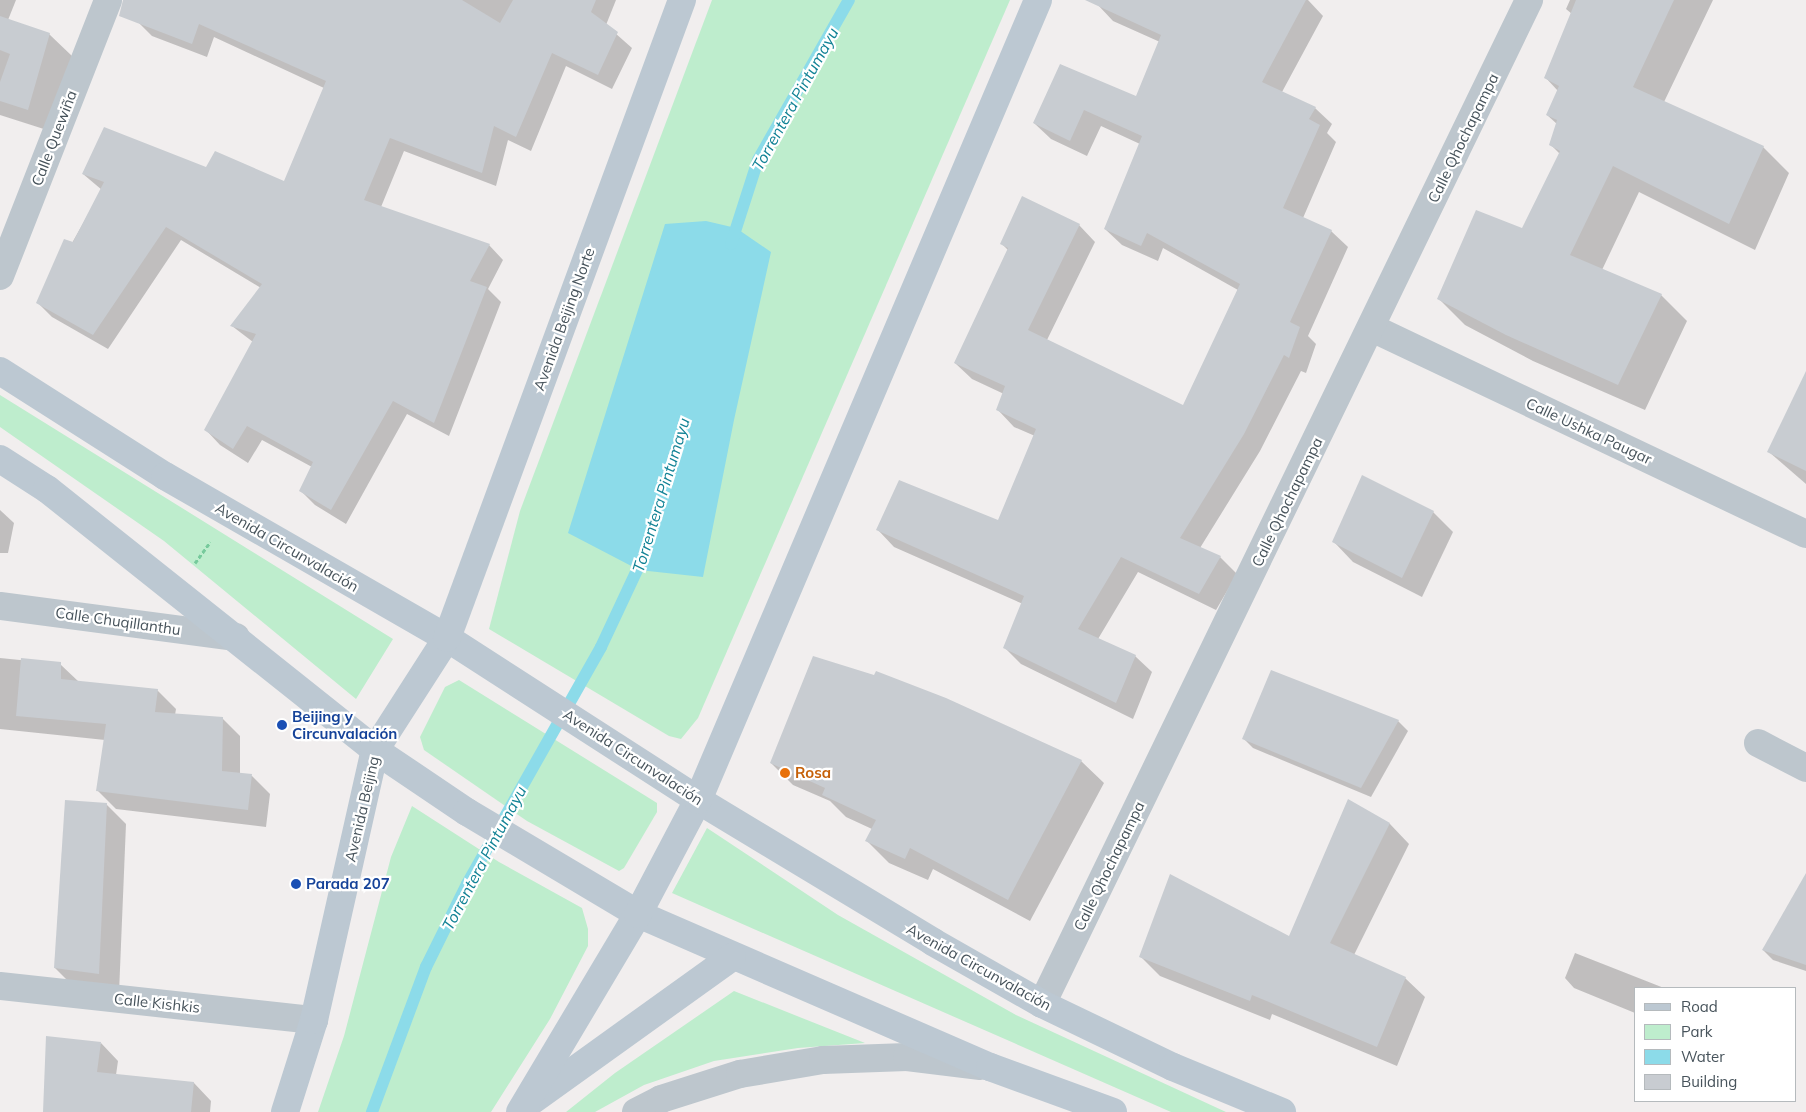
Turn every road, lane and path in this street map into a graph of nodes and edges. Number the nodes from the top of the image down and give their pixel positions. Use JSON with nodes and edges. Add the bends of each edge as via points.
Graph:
{"nodes":[{"id":1,"x":108,"y":0,"type":"edge"},
{"id":2,"x":682,"y":0,"type":"edge"},
{"id":3,"x":1038,"y":0,"type":"edge"},
{"id":4,"x":1529,"y":0,"type":"edge"},
{"id":5,"x":0,"y":276,"type":"edge"},
{"id":6,"x":1372,"y":328,"type":"junction"},
{"id":7,"x":0,"y":371,"type":"edge"},
{"id":8,"x":0,"y":459,"type":"edge"},
{"id":9,"x":229,"y":514,"type":"junction"},
{"id":10,"x":1806,"y":534,"type":"edge"},
{"id":11,"x":175,"y":590,"type":"junction"},
{"id":12,"x":0,"y":606,"type":"edge"},
{"id":13,"x":236,"y":637,"type":"junction"},
{"id":14,"x":446,"y":638,"type":"junction"},
{"id":15,"x":1758,"y":743,"type":"dead end"},
{"id":16,"x":375,"y":750,"type":"junction"},
{"id":17,"x":1806,"y":768,"type":"edge"},
{"id":18,"x":698,"y":800,"type":"junction"},
{"id":19,"x":638,"y":914,"type":"junction"},
{"id":20,"x":732,"y":957,"type":"junction"},
{"id":21,"x":0,"y":986,"type":"edge"},
{"id":22,"x":1042,"y":1004,"type":"junction"},
{"id":23,"x":314,"y":1020,"type":"junction"},
{"id":24,"x":990,"y":1067,"type":"junction"},
{"id":25,"x":522,"y":1109,"type":"edge"},
{"id":26,"x":285,"y":1112,"type":"edge"},
{"id":27,"x":636,"y":1112,"type":"edge"},
{"id":28,"x":1113,"y":1112,"type":"edge"},
{"id":29,"x":1282,"y":1112,"type":"edge"}],
"edges":[{"from":1,"to":5,"type":"street","name":"Calle Quewiña"},
{"from":2,"to":14,"type":"main road","name":"Avenida Beijing Norte"},
{"from":3,"to":18,"type":"main road"},
{"from":4,"to":6,"type":"street","name":"Calle Qhochapampa"},
{"from":6,"to":10,"type":"street","name":"Calle Ushka Paugar"},
{"from":6,"to":22,"type":"street","name":"Calle Qhochapampa"},
{"from":7,"to":9,"type":"main road","name":"Avenida Circunvalación"},
{"from":8,"to":11,"type":"main road","via":[[47,489]]},
{"from":9,"to":11,"type":"path"},
{"from":9,"to":14,"type":"main road","name":"Avenida Circunvalación"},
{"from":11,"to":13,"type":"main road"},
{"from":12,"to":13,"type":"street","name":"Calle Chuqillanthu"},
{"from":13,"to":16,"type":"main road"},
{"from":14,"to":16,"type":"main road","name":"Avenida Beijing"},
{"from":14,"to":18,"type":"main road","name":"Avenida Circunvalación"},
{"from":15,"to":17,"type":"street"},
{"from":16,"to":19,"type":"main road","via":[[467,812]]},
{"from":16,"to":23,"type":"main road","name":"Avenida Beijing"},
{"from":18,"to":19,"type":"main road"},
{"from":18,"to":22,"type":"main road","name":"Avenida Circunvalación"},
{"from":19,"to":20,"type":"main road"},
{"from":19,"to":25,"type":"main road"},
{"from":20,"to":24,"type":"main road"},
{"from":20,"to":25,"type":"main road"},
{"from":21,"to":23,"type":"street","name":"Calle Kishkis"},
{"from":22,"to":29,"type":"main road","name":"Avenida Circunvalación","via":[[1173,1066]]},
{"from":23,"to":26,"type":"main road","name":"Avenida Beijing"},
{"from":24,"to":27,"type":"street","via":[[907,1058],[823,1060],[740,1074],[661,1099]]},
{"from":24,"to":28,"type":"main road"}]}
